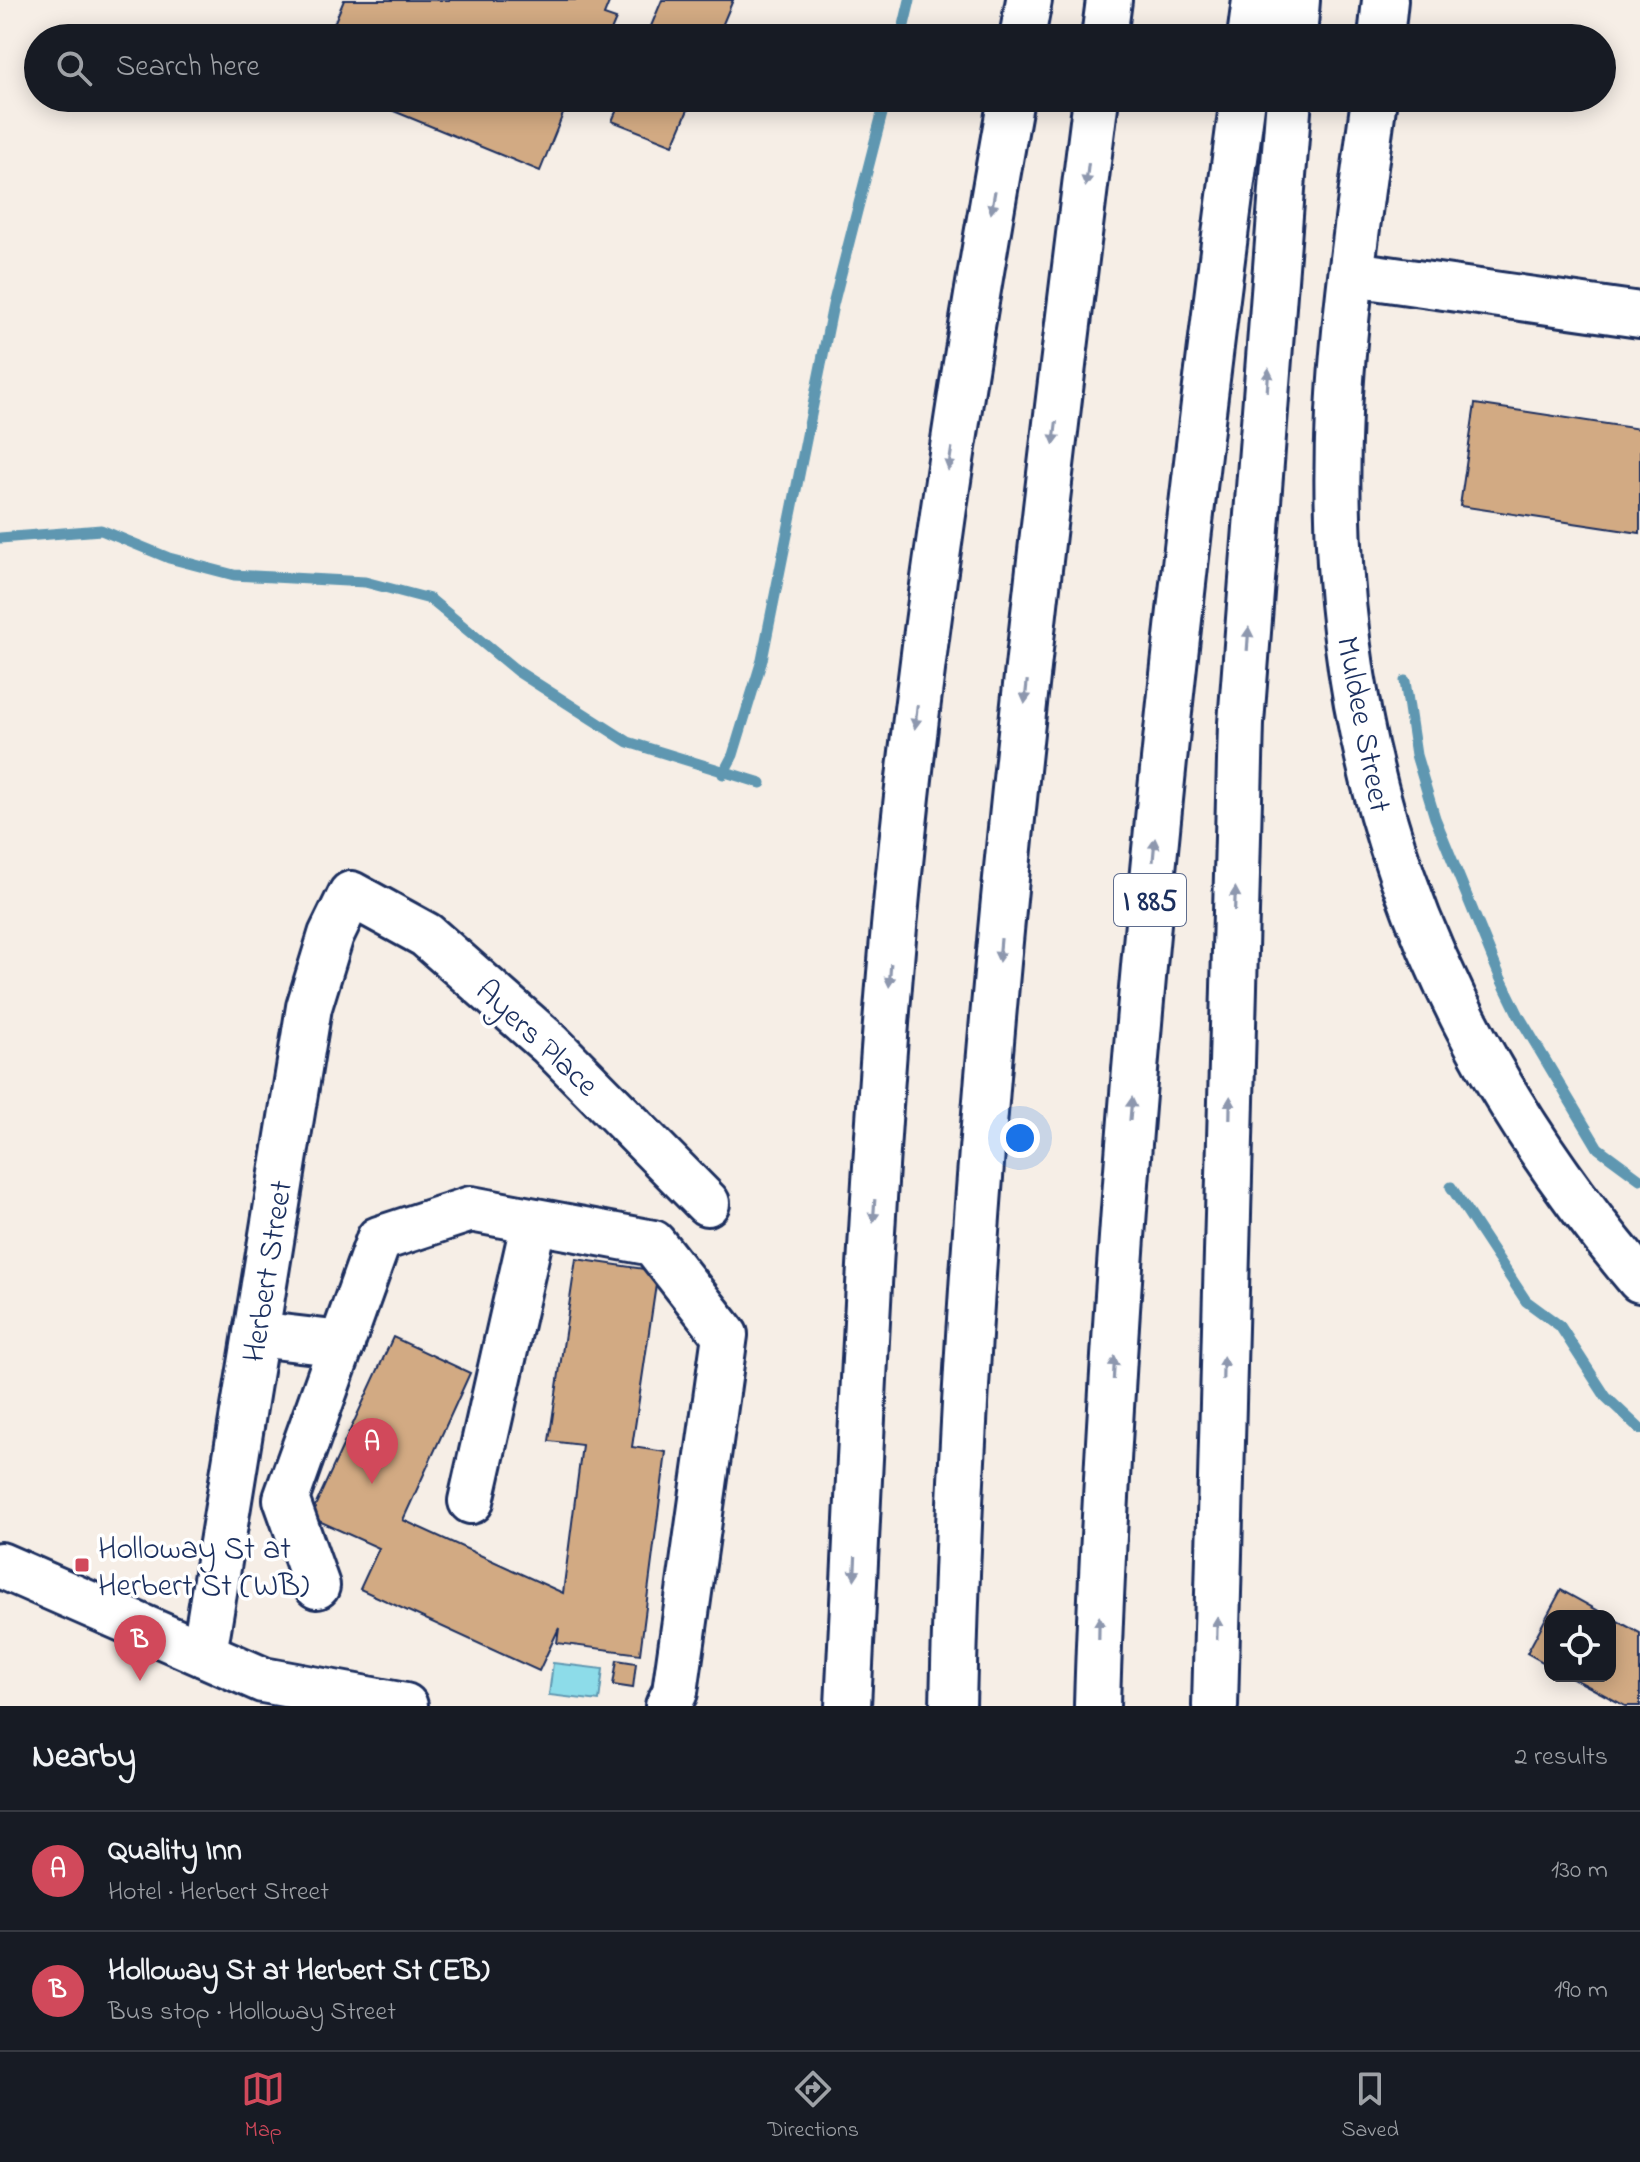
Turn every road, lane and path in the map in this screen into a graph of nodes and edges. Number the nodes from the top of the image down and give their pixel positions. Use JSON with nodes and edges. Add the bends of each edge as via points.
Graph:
{"nodes":[{"id":1,"x":1029,"y":0,"type":"edge"},
{"id":2,"x":1109,"y":0,"type":"edge"},
{"id":3,"x":1255,"y":0,"type":"edge"},
{"id":4,"x":1297,"y":0,"type":"edge"},
{"id":5,"x":1385,"y":0,"type":"edge"},
{"id":6,"x":1025,"y":24,"type":"edge"},
{"id":7,"x":1106,"y":24,"type":"edge"},
{"id":8,"x":1252,"y":24,"type":"edge"},
{"id":9,"x":1295,"y":24,"type":"edge"},
{"id":10,"x":1382,"y":24,"type":"edge"},
{"id":11,"x":1009,"y":112,"type":"edge"},
{"id":12,"x":1094,"y":112,"type":"edge"},
{"id":13,"x":1241,"y":112,"type":"edge"},
{"id":14,"x":1288,"y":112,"type":"edge"},
{"id":15,"x":1372,"y":112,"type":"edge"},
{"id":16,"x":1353,"y":274,"type":"junction"},
{"id":17,"x":1640,"y":315,"type":"edge"},
{"id":18,"x":351,"y":894,"type":"joint"},
{"id":19,"x":707,"y":1203,"type":"dead end"},
{"id":20,"x":534,"y":1221,"type":"junction"},
{"id":21,"x":1640,"y":1280,"type":"edge"},
{"id":22,"x":256,"y":1334,"type":"junction"},
{"id":23,"x":342,"y":1344,"type":"junction"},
{"id":24,"x":471,"y":1501,"type":"dead end"},
{"id":25,"x":0,"y":1565,"type":"edge"},
{"id":26,"x":317,"y":1586,"type":"dead end"},
{"id":27,"x":204,"y":1654,"type":"junction"},
{"id":28,"x":279,"y":1693,"type":"edge"},
{"id":29,"x":405,"y":1706,"type":"edge"},
{"id":30,"x":668,"y":1706,"type":"edge"},
{"id":31,"x":848,"y":1706,"type":"edge"},
{"id":32,"x":953,"y":1706,"type":"edge"},
{"id":33,"x":1097,"y":1706,"type":"edge"},
{"id":34,"x":1215,"y":1706,"type":"edge"}],
"edges":[{"from":1,"to":6,"type":"main road"},
{"from":2,"to":7,"type":"main road"},
{"from":3,"to":8,"type":"main road"},
{"from":4,"to":9,"type":"main road"},
{"from":5,"to":10,"type":"main road"},
{"from":11,"to":31,"type":"main road","one_way":true,"via":[[947,476],[904,822],[867,1322]]},
{"from":12,"to":32,"type":"main road","one_way":true,"via":[[1010,833],[981,1166]]},
{"from":33,"to":13,"type":"main road","number":"I 885","one_way":true,"via":[[1125,1177],[1154,847]]},
{"from":34,"to":14,"type":"main road","one_way":true,"via":[[1241,723]]},
{"from":15,"to":16,"type":"main road","name":"Muldee Street"},
{"from":16,"to":17,"type":"main road"},
{"from":16,"to":21,"type":"main road","name":"Muldee Street","via":[[1339,412],[1339,539],[1350,668],[1373,789],[1417,924],[1481,1056],[1556,1176]]},
{"from":18,"to":19,"type":"main road","name":"Ayers Place","via":[[426,935],[550,1044]]},
{"from":18,"to":22,"type":"main road","name":"Herbert Street","via":[[331,935],[309,1007]]},
{"from":20,"to":23,"type":"main road","via":[[471,1209],[379,1239]]},
{"from":20,"to":24,"type":"main road"},
{"from":20,"to":30,"type":"main road","via":[[653,1243],[725,1335],[675,1692]]},
{"from":22,"to":23,"type":"main road"},
{"from":22,"to":27,"type":"main road","name":"Herbert Street"},
{"from":23,"to":26,"type":"main road","via":[[286,1499]]},
{"from":25,"to":27,"type":"main road"},
{"from":27,"to":28,"type":"main road"},
{"from":28,"to":29,"type":"main road"}]}
